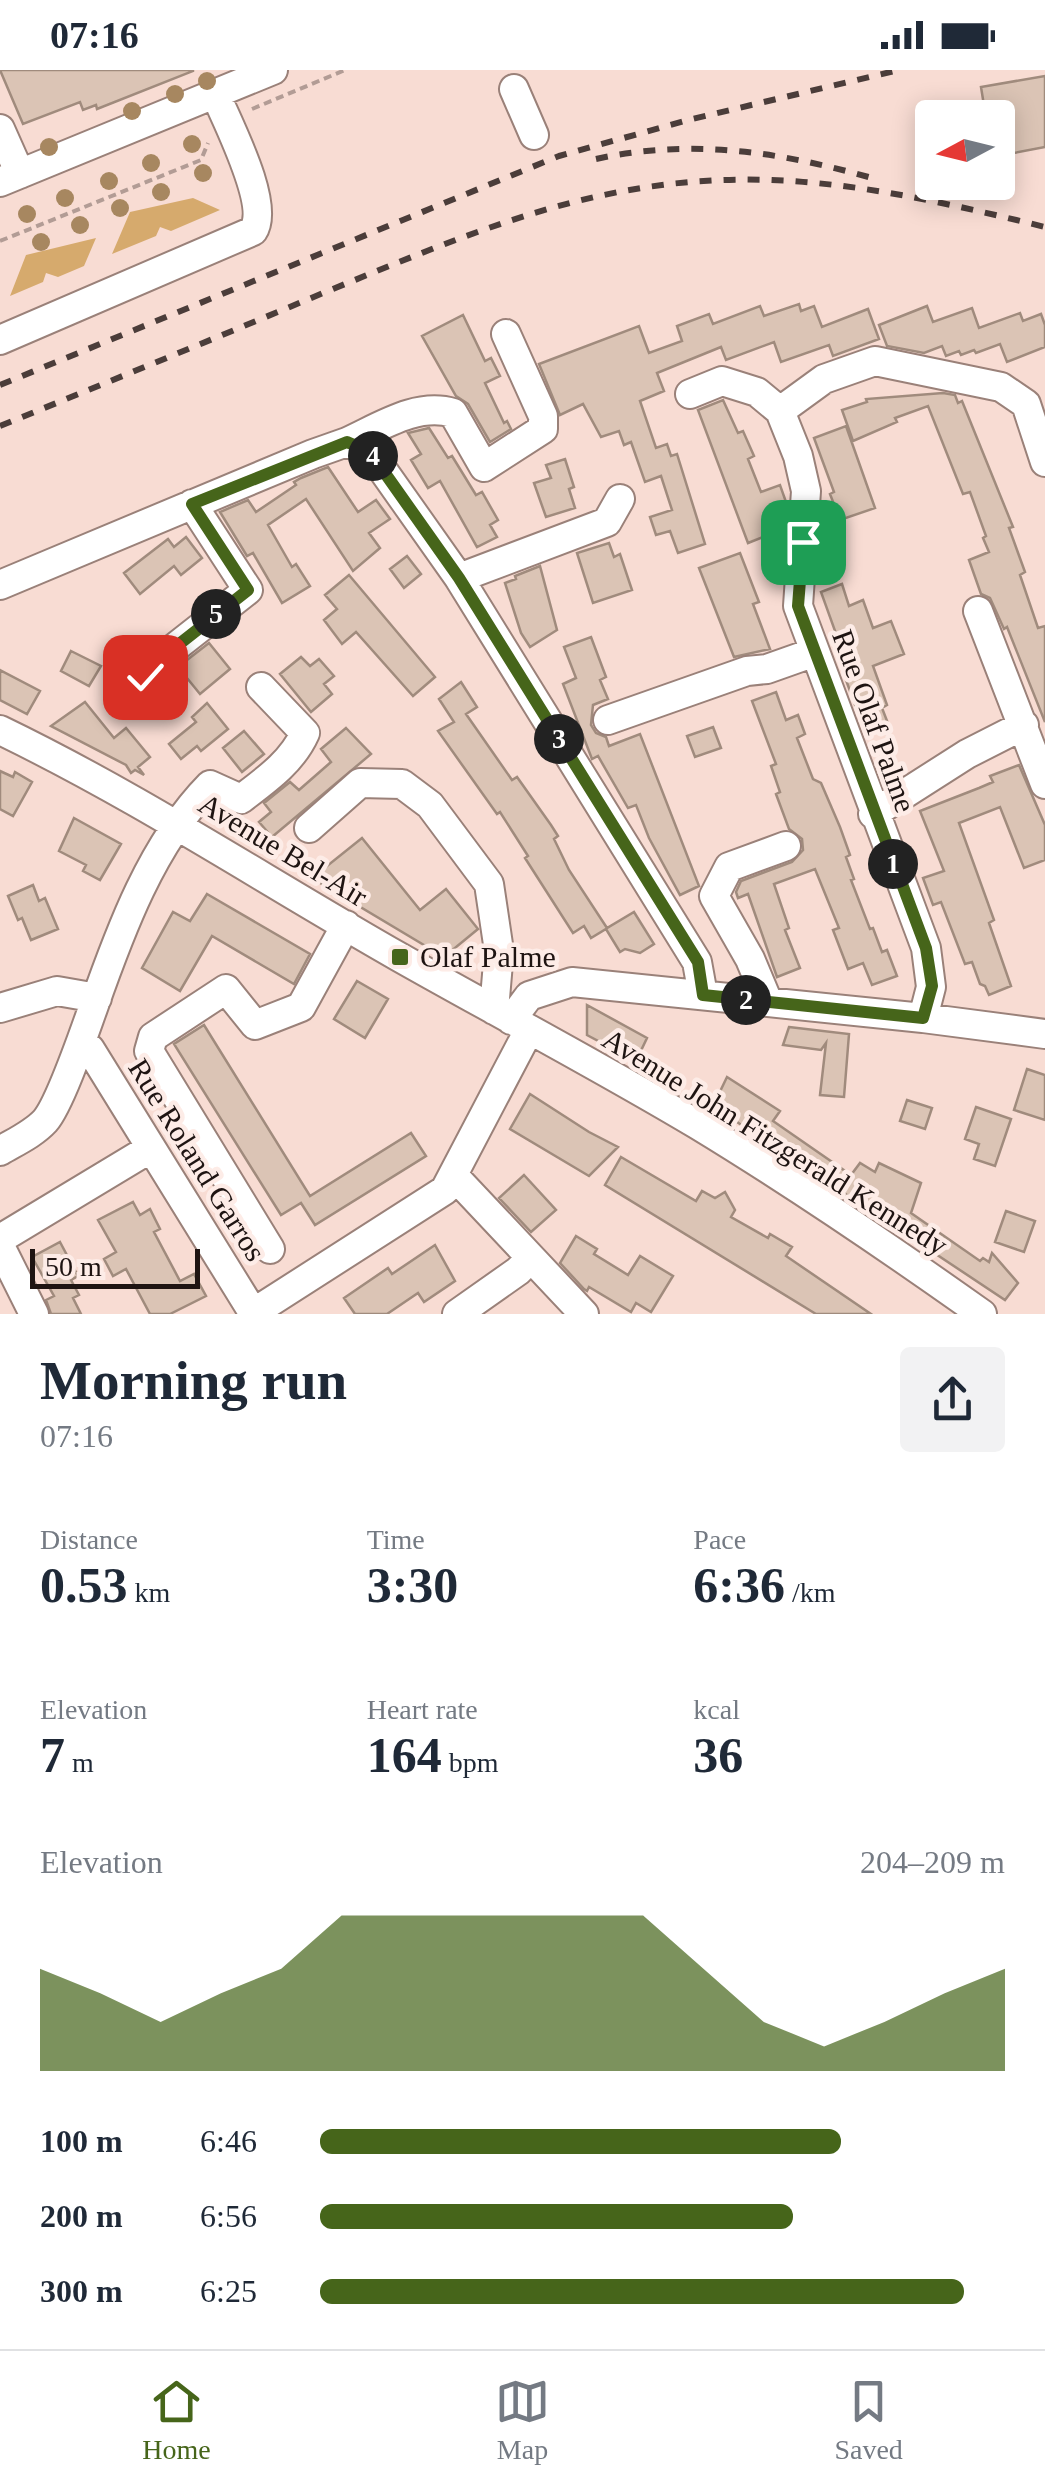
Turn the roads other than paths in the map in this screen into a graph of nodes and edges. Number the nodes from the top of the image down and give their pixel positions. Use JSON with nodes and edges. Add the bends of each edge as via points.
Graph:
{"nodes":[{"id":1,"x":273,"y":70,"type":"edge"},
{"id":2,"x":514,"y":89,"type":"dead end"},
{"id":3,"x":215,"y":92,"type":"junction"},
{"id":4,"x":0,"y":130,"type":"edge"},
{"id":5,"x":534,"y":135,"type":"dead end"},
{"id":6,"x":10,"y":178,"type":"edge"},
{"id":7,"x":506,"y":334,"type":"dead end"},
{"id":8,"x":0,"y":340,"type":"edge"},
{"id":9,"x":690,"y":394,"type":"dead end"},
{"id":10,"x":780,"y":411,"type":"junction"},
{"id":11,"x":347,"y":442,"type":"junction"},
{"id":12,"x":1045,"y":462,"type":"edge"},
{"id":13,"x":620,"y":499,"type":"dead end"},
{"id":14,"x":192,"y":504,"type":"junction"},
{"id":15,"x":459,"y":578,"type":"junction"},
{"id":16,"x":0,"y":585,"type":"edge"},
{"id":17,"x":978,"y":611,"type":"dead end"},
{"id":18,"x":815,"y":652,"type":"junction"},
{"id":19,"x":747,"y":670,"type":"junction"},
{"id":20,"x":145,"y":677,"type":"dead end"},
{"id":21,"x":261,"y":687,"type":"dead end"},
{"id":22,"x":664,"y":716,"type":"dead end"},
{"id":23,"x":608,"y":720,"type":"dead end"},
{"id":24,"x":1024,"y":725,"type":"junction"},
{"id":25,"x":0,"y":730,"type":"edge"},
{"id":26,"x":1045,"y":784,"type":"edge"},
{"id":27,"x":873,"y":814,"type":"junction"},
{"id":28,"x":178,"y":825,"type":"junction"},
{"id":29,"x":309,"y":828,"type":"dead end"},
{"id":30,"x":786,"y":846,"type":"dead end"},
{"id":31,"x":346,"y":925,"type":"junction"},
{"id":32,"x":703,"y":995,"type":"junction"},
{"id":33,"x":96,"y":998,"type":"junction"},
{"id":34,"x":768,"y":1002,"type":"junction"},
{"id":35,"x":0,"y":1008,"type":"edge"},
{"id":36,"x":923,"y":1018,"type":"junction"},
{"id":37,"x":512,"y":1020,"type":"junction"},
{"id":38,"x":1045,"y":1034,"type":"edge"},
{"id":39,"x":81,"y":1042,"type":"junction"},
{"id":40,"x":152,"y":1148,"type":"junction"},
{"id":41,"x":0,"y":1150,"type":"edge"},
{"id":42,"x":455,"y":1177,"type":"junction"},
{"id":43,"x":0,"y":1242,"type":"edge"},
{"id":44,"x":270,"y":1249,"type":"dead end"},
{"id":45,"x":531,"y":1258,"type":"junction"},
{"id":46,"x":34,"y":1314,"type":"edge"},
{"id":47,"x":254,"y":1314,"type":"edge"},
{"id":48,"x":457,"y":1314,"type":"edge"},
{"id":49,"x":584,"y":1314,"type":"edge"},
{"id":50,"x":982,"y":1314,"type":"edge"}],
"edges":[{"from":1,"to":3,"type":"street"},
{"from":2,"to":5,"type":"street"},
{"from":3,"to":6,"type":"street"},
{"from":3,"to":8,"type":"street","via":[[258,201],[253,231]]},
{"from":4,"to":6,"type":"street"},
{"from":7,"to":11,"type":"street","via":[[543,428],[484,466],[453,413],[439,408]]},
{"from":9,"to":10,"type":"street","via":[[722,381],[757,392]]},
{"from":10,"to":12,"type":"street","via":[[824,379],[875,361],[1001,387],[1026,404]]},
{"from":10,"to":18,"type":"street","name":"Rue Olaf Palme","via":[[806,492],[798,606]]},
{"from":11,"to":14,"type":"street"},
{"from":11,"to":15,"type":"street","via":[[370,452]]},
{"from":13,"to":15,"type":"street","via":[[606,522]]},
{"from":14,"to":16,"type":"street"},
{"from":14,"to":20,"type":"street","via":[[248,590]]},
{"from":15,"to":32,"type":"street","via":[[698,962]]},
{"from":17,"to":24,"type":"street"},
{"from":18,"to":19,"type":"street"},
{"from":18,"to":27,"type":"street","name":"Rue Olaf Palme"},
{"from":19,"to":22,"type":"street","via":[[720,694]]},
{"from":19,"to":23,"type":"street"},
{"from":21,"to":28,"type":"street","via":[[305,733],[298,747],[241,799],[210,785]]},
{"from":24,"to":26,"type":"street"},
{"from":24,"to":27,"type":"street"},
{"from":25,"to":28,"type":"street","name":"Avenue Bel-Air"},
{"from":27,"to":36,"type":"street","name":"Rue Olaf Palme","via":[[926,948],[932,986]]},
{"from":28,"to":31,"type":"street","name":"Avenue Bel-Air"},
{"from":28,"to":33,"type":"street","via":[[119,936]]},
{"from":29,"to":37,"type":"street","via":[[360,783],[402,784],[430,805],[490,884]]},
{"from":30,"to":34,"type":"street","via":[[730,867],[714,896]]},
{"from":31,"to":37,"type":"street","name":"Avenue Bel-Air"},
{"from":31,"to":44,"type":"street","via":[[300,1007],[255,1025],[226,988],[153,1037],[150,1051]]},
{"from":32,"to":34,"type":"street"},
{"from":32,"to":37,"type":"street","via":[[572,982],[529,996]]},
{"from":33,"to":35,"type":"street","via":[[57,991]]},
{"from":33,"to":39,"type":"street"},
{"from":34,"to":36,"type":"street"},
{"from":36,"to":38,"type":"street"},
{"from":37,"to":42,"type":"street"},
{"from":37,"to":50,"type":"street","name":"Avenue John Fitzgerald Kennedy","via":[[698,1125]]},
{"from":39,"to":40,"type":"street","name":"Rue Roland Garros"},
{"from":39,"to":41,"type":"street","via":[[46,1120]]},
{"from":40,"to":43,"type":"street"},
{"from":40,"to":47,"type":"street","name":"Rue Roland Garros"},
{"from":42,"to":45,"type":"street"},
{"from":42,"to":47,"type":"street","via":[[445,1190]]},
{"from":43,"to":46,"type":"street"},
{"from":45,"to":48,"type":"street"},
{"from":45,"to":49,"type":"street"}]}
